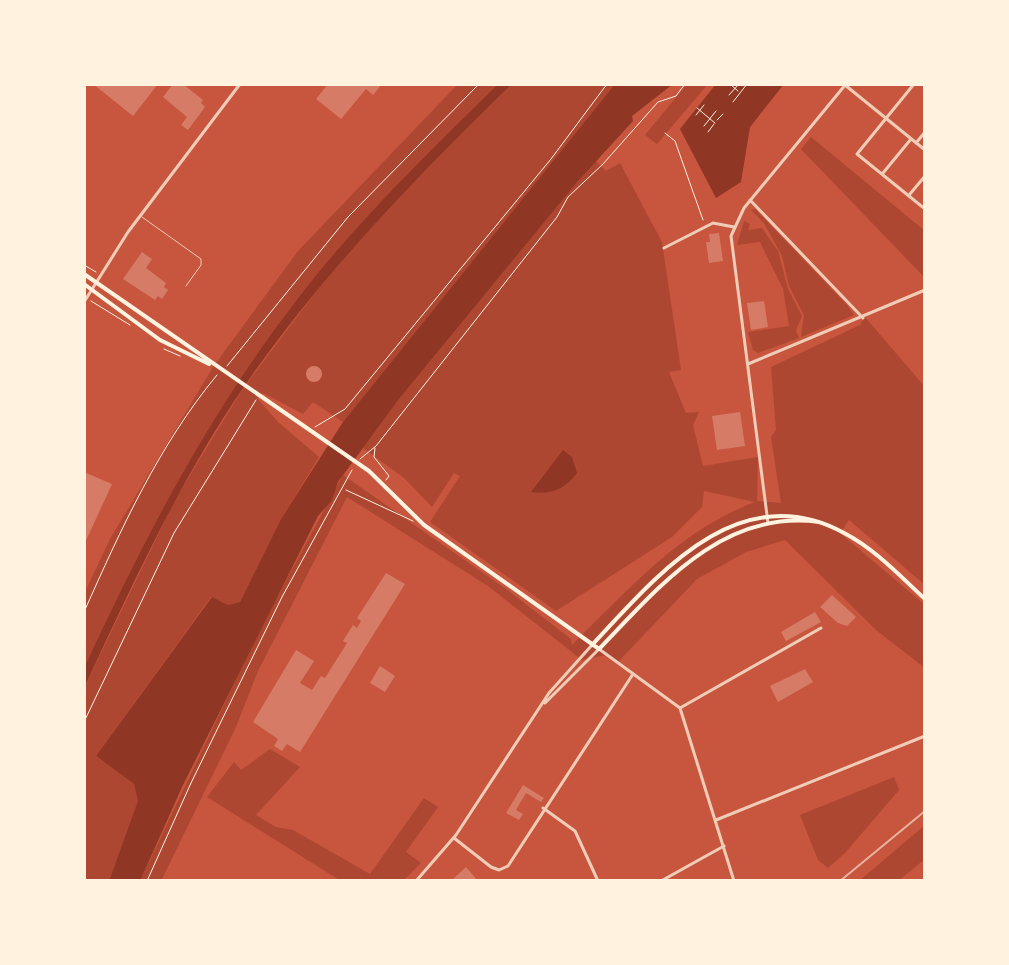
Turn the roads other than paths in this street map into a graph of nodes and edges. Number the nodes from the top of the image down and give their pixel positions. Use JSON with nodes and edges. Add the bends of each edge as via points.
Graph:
{"nodes":[{"id":1,"x":240,"y":84,"type":"edge"},
{"id":2,"x":845,"y":84,"type":"edge"},
{"id":3,"x":914,"y":84,"type":"edge"},
{"id":4,"x":886,"y":118,"type":"junction"},
{"id":5,"x":925,"y":132,"type":"edge"},
{"id":6,"x":911,"y":139,"type":"junction"},
{"id":7,"x":916,"y":143,"type":"junction"},
{"id":8,"x":925,"y":150,"type":"edge"},
{"id":9,"x":883,"y":174,"type":"junction"},
{"id":10,"x":925,"y":176,"type":"edge"},
{"id":11,"x":909,"y":196,"type":"junction"},
{"id":12,"x":750,"y":200,"type":"junction"},
{"id":13,"x":925,"y":209,"type":"edge"},
{"id":14,"x":140,"y":216,"type":"junction"},
{"id":15,"x":734,"y":227,"type":"junction"},
{"id":16,"x":664,"y":248,"type":"dead end"},
{"id":17,"x":84,"y":274,"type":"edge"},
{"id":18,"x":95,"y":282,"type":"junction"},
{"id":19,"x":84,"y":284,"type":"edge"},
{"id":20,"x":186,"y":286,"type":"dead end"},
{"id":21,"x":90,"y":289,"type":"junction"},
{"id":22,"x":925,"y":290,"type":"edge"},
{"id":23,"x":85,"y":300,"type":"edge"},
{"id":24,"x":863,"y":318,"type":"junction"},
{"id":25,"x":747,"y":364,"type":"junction"},
{"id":26,"x":221,"y":371,"type":"junction"},
{"id":27,"x":768,"y":515,"type":"junction"},
{"id":28,"x":819,"y":522,"type":"junction"},
{"id":29,"x":768,"y":523,"type":"junction"},
{"id":30,"x":925,"y":599,"type":"edge"},
{"id":31,"x":821,"y":628,"type":"dead end"},
{"id":32,"x":592,"y":645,"type":"junction"},
{"id":33,"x":599,"y":649,"type":"junction"},
{"id":34,"x":633,"y":674,"type":"junction"},
{"id":35,"x":545,"y":703,"type":"junction"},
{"id":36,"x":680,"y":708,"type":"junction"},
{"id":37,"x":925,"y":736,"type":"edge"},
{"id":38,"x":543,"y":808,"type":"junction"},
{"id":39,"x":716,"y":820,"type":"junction"},
{"id":40,"x":454,"y":838,"type":"junction"},
{"id":41,"x":724,"y":846,"type":"junction"},
{"id":42,"x":416,"y":881,"type":"edge"},
{"id":43,"x":598,"y":881,"type":"edge"},
{"id":44,"x":661,"y":881,"type":"edge"},
{"id":45,"x":734,"y":881,"type":"edge"}],
"edges":[{"from":1,"to":14,"type":"street"},
{"from":2,"to":4,"type":"street"},
{"from":2,"to":12,"type":"street"},
{"from":3,"to":4,"type":"street"},
{"from":4,"to":6,"type":"street"},
{"from":4,"to":9,"type":"street","via":[[857,154]]},
{"from":5,"to":7,"type":"street"},
{"from":6,"to":7,"type":"street"},
{"from":6,"to":9,"type":"street"},
{"from":7,"to":8,"type":"street"},
{"from":9,"to":11,"type":"street"},
{"from":10,"to":11,"type":"street"},
{"from":11,"to":13,"type":"street"},
{"from":12,"to":15,"type":"street"},
{"from":12,"to":24,"type":"street"},
{"from":14,"to":18,"type":"street"},
{"from":14,"to":20,"type":"lane","via":[[201,259]]},
{"from":15,"to":16,"type":"street","via":[[706,226]]},
{"from":15,"to":25,"type":"street","via":[[731,249]]},
{"from":17,"to":18,"type":"main road"},
{"from":18,"to":21,"type":"street"},
{"from":18,"to":26,"type":"main road"},
{"from":19,"to":21,"type":"main road"},
{"from":21,"to":23,"type":"street"},
{"from":21,"to":26,"type":"main road","via":[[160,340]]},
{"from":22,"to":24,"type":"street"},
{"from":24,"to":25,"type":"street"},
{"from":25,"to":27,"type":"street"},
{"from":26,"to":32,"type":"main road","via":[[359,465],[416,518]]},
{"from":27,"to":28,"type":"main road"},
{"from":27,"to":29,"type":"street"},
{"from":27,"to":32,"type":"main road","via":[[731,525],[702,541]]},
{"from":28,"to":29,"type":"main road"},
{"from":28,"to":30,"type":"main road","via":[[855,539]]},
{"from":29,"to":33,"type":"main road","via":[[734,532],[707,547]]},
{"from":31,"to":36,"type":"street"},
{"from":32,"to":33,"type":"main road"},
{"from":32,"to":35,"type":"street"},
{"from":33,"to":34,"type":"street"},
{"from":33,"to":35,"type":"street"},
{"from":34,"to":36,"type":"street"},
{"from":34,"to":38,"type":"street"},
{"from":35,"to":40,"type":"street"},
{"from":36,"to":39,"type":"street"},
{"from":37,"to":39,"type":"street"},
{"from":38,"to":40,"type":"street","via":[[502,869],[491,867]]},
{"from":38,"to":43,"type":"street","via":[[575,831]]},
{"from":39,"to":41,"type":"street"},
{"from":40,"to":42,"type":"street"},
{"from":41,"to":44,"type":"street"},
{"from":41,"to":45,"type":"street"}]}
